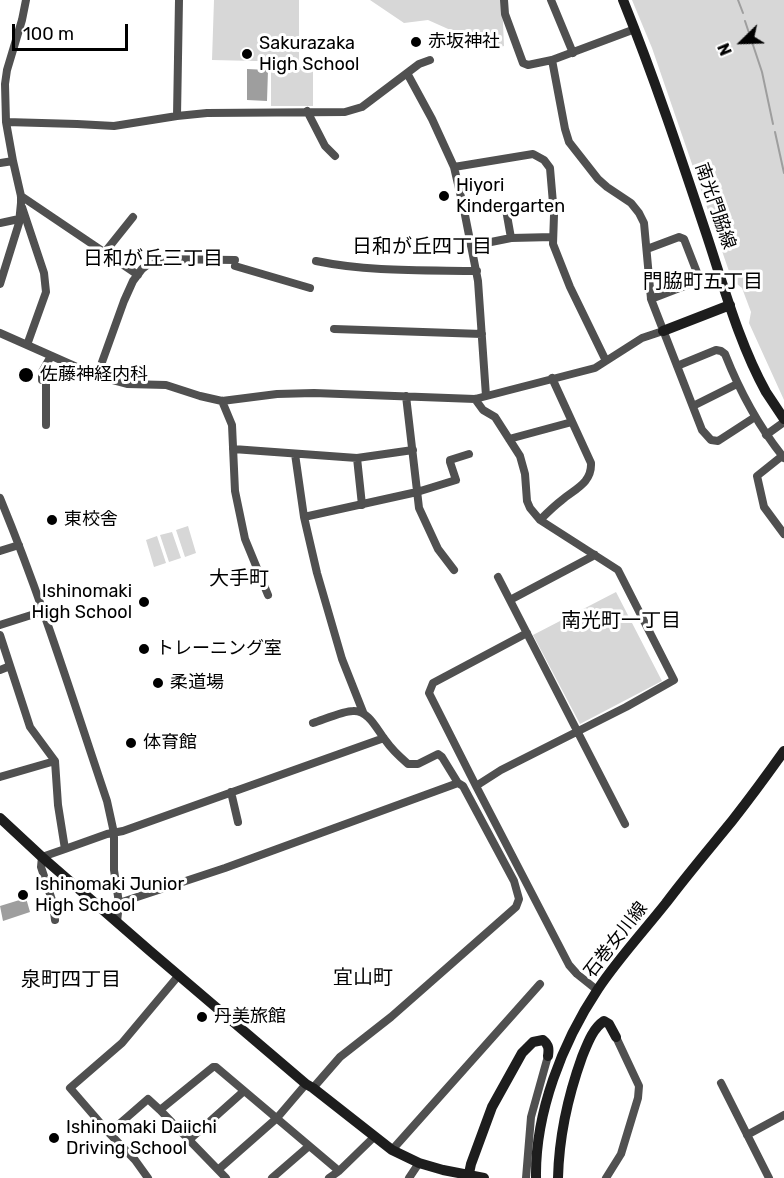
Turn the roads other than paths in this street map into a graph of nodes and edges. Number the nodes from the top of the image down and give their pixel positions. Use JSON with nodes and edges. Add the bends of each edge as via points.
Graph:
{"nodes":[{"id":1,"x":26,"y":0,"type":"edge"},
{"id":2,"x":179,"y":0,"type":"edge"},
{"id":3,"x":504,"y":0,"type":"edge"},
{"id":4,"x":623,"y":0,"type":"edge"},
{"id":5,"x":554,"y":1,"type":"edge"},
{"id":6,"x":634,"y":29,"type":"junction"},
{"id":7,"x":573,"y":52,"type":"junction"},
{"id":8,"x":430,"y":60,"type":"dead end"},
{"id":9,"x":552,"y":60,"type":"junction"},
{"id":10,"x":0,"y":68,"type":"edge"},
{"id":11,"x":407,"y":73,"type":"junction"},
{"id":12,"x":5,"y":84,"type":"junction"},
{"id":13,"x":307,"y":111,"type":"junction"},
{"id":14,"x":177,"y":116,"type":"junction"},
{"id":15,"x":6,"y":122,"type":"junction"},
{"id":16,"x":335,"y":156,"type":"dead end"},
{"id":17,"x":13,"y":161,"type":"junction"},
{"id":18,"x":0,"y":163,"type":"edge"},
{"id":19,"x":454,"y":167,"type":"junction"},
{"id":20,"x":21,"y":199,"type":"junction"},
{"id":21,"x":464,"y":210,"type":"junction"},
{"id":22,"x":134,"y":218,"type":"dead end"},
{"id":23,"x":19,"y":219,"type":"junction"},
{"id":24,"x":0,"y":223,"type":"edge"},
{"id":25,"x":553,"y":237,"type":"junction"},
{"id":26,"x":511,"y":238,"type":"junction"},
{"id":27,"x":471,"y":246,"type":"junction"},
{"id":28,"x":647,"y":249,"type":"junction"},
{"id":29,"x":105,"y":252,"type":"junction"},
{"id":30,"x":316,"y":261,"type":"dead end"},
{"id":31,"x":477,"y":271,"type":"junction"},
{"id":32,"x":138,"y":275,"type":"junction"},
{"id":33,"x":0,"y":284,"type":"edge"},
{"id":34,"x":310,"y":288,"type":"dead end"},
{"id":35,"x":651,"y":299,"type":"junction"},
{"id":36,"x":730,"y":305,"type":"junction"},
{"id":37,"x":334,"y":329,"type":"dead end"},
{"id":38,"x":663,"y":331,"type":"junction"},
{"id":39,"x":0,"y":333,"type":"edge"},
{"id":40,"x":482,"y":333,"type":"junction"},
{"id":41,"x":27,"y":345,"type":"junction"},
{"id":42,"x":51,"y":356,"type":"junction"},
{"id":43,"x":606,"y":361,"type":"junction"},
{"id":44,"x":677,"y":366,"type":"junction"},
{"id":45,"x":97,"y":376,"type":"junction"},
{"id":46,"x":552,"y":378,"type":"junction"},
{"id":47,"x":736,"y":384,"type":"junction"},
{"id":48,"x":406,"y":396,"type":"junction"},
{"id":49,"x":486,"y":396,"type":"junction"},
{"id":50,"x":475,"y":399,"type":"junction"},
{"id":51,"x":222,"y":401,"type":"junction"},
{"id":52,"x":693,"y":406,"type":"junction"},
{"id":53,"x":755,"y":417,"type":"junction"},
{"id":54,"x":784,"y":420,"type":"edge"},
{"id":55,"x":572,"y":422,"type":"junction"},
{"id":56,"x":46,"y":425,"type":"dead end"},
{"id":57,"x":766,"y":435,"type":"junction"},
{"id":58,"x":509,"y":439,"type":"junction"},
{"id":59,"x":233,"y":449,"type":"junction"},
{"id":60,"x":413,"y":450,"type":"junction"},
{"id":61,"x":295,"y":454,"type":"junction"},
{"id":62,"x":469,"y":454,"type":"dead end"},
{"id":63,"x":783,"y":457,"type":"edge"},
{"id":64,"x":357,"y":458,"type":"junction"},
{"id":65,"x":417,"y":492,"type":"junction"},
{"id":66,"x":0,"y":498,"type":"edge"},
{"id":67,"x":362,"y":505,"type":"junction"},
{"id":68,"x":304,"y":517,"type":"junction"},
{"id":69,"x":540,"y":520,"type":"junction"},
{"id":70,"x":784,"y":534,"type":"edge"},
{"id":71,"x":20,"y":545,"type":"junction"},
{"id":72,"x":0,"y":551,"type":"edge"},
{"id":73,"x":595,"y":555,"type":"junction"},
{"id":74,"x":454,"y":570,"type":"dead end"},
{"id":75,"x":498,"y":577,"type":"dead end"},
{"id":76,"x":268,"y":595,"type":"dead end"},
{"id":77,"x":510,"y":600,"type":"junction"},
{"id":78,"x":44,"y":611,"type":"junction"},
{"id":79,"x":0,"y":625,"type":"edge"},
{"id":80,"x":527,"y":633,"type":"junction"},
{"id":81,"x":0,"y":635,"type":"edge"},
{"id":82,"x":10,"y":666,"type":"junction"},
{"id":83,"x":0,"y":670,"type":"edge"},
{"id":84,"x":363,"y":712,"type":"junction"},
{"id":85,"x":312,"y":723,"type":"dead end"},
{"id":86,"x":578,"y":732,"type":"junction"},
{"id":87,"x":384,"y":738,"type":"junction"},
{"id":88,"x":784,"y":752,"type":"edge"},
{"id":89,"x":55,"y":761,"type":"junction"},
{"id":90,"x":0,"y":777,"type":"edge"},
{"id":91,"x":458,"y":783,"type":"junction"},
{"id":92,"x":476,"y":786,"type":"junction"},
{"id":93,"x":231,"y":792,"type":"junction"},
{"id":94,"x":0,"y":818,"type":"edge"},
{"id":95,"x":238,"y":822,"type":"dead end"},
{"id":96,"x":625,"y":824,"type":"dead end"},
{"id":97,"x":114,"y":833,"type":"junction"},
{"id":98,"x":65,"y":849,"type":"junction"},
{"id":99,"x":42,"y":857,"type":"junction"},
{"id":100,"x":523,"y":878,"type":"junction"},
{"id":101,"x":514,"y":881,"type":"junction"},
{"id":102,"x":119,"y":903,"type":"junction"},
{"id":103,"x":54,"y":920,"type":"dead end"},
{"id":104,"x":117,"y":922,"type":"junction"},
{"id":105,"x":179,"y":975,"type":"junction"},
{"id":106,"x":540,"y":984,"type":"dead end"},
{"id":107,"x":597,"y":990,"type":"junction"},
{"id":108,"x":616,"y":1037,"type":"joint"},
{"id":109,"x":548,"y":1056,"type":"joint"},
{"id":110,"x":721,"y":1083,"type":"dead end"},
{"id":111,"x":310,"y":1086,"type":"junction"},
{"id":112,"x":244,"y":1091,"type":"junction"},
{"id":113,"x":160,"y":1110,"type":"junction"},
{"id":114,"x":784,"y":1115,"type":"edge"},
{"id":115,"x":277,"y":1118,"type":"junction"},
{"id":116,"x":108,"y":1133,"type":"junction"},
{"id":117,"x":747,"y":1135,"type":"junction"},
{"id":118,"x":374,"y":1137,"type":"junction"},
{"id":119,"x":189,"y":1140,"type":"junction"},
{"id":120,"x":309,"y":1146,"type":"junction"},
{"id":121,"x":392,"y":1150,"type":"junction"},
{"id":122,"x":419,"y":1163,"type":"junction"},
{"id":123,"x":219,"y":1169,"type":"junction"},
{"id":124,"x":339,"y":1171,"type":"junction"},
{"id":125,"x":468,"y":1177,"type":"edge"},
{"id":126,"x":148,"y":1178,"type":"edge"},
{"id":127,"x":226,"y":1178,"type":"edge"},
{"id":128,"x":272,"y":1178,"type":"edge"},
{"id":129,"x":329,"y":1178,"type":"edge"},
{"id":130,"x":410,"y":1178,"type":"edge"},
{"id":131,"x":484,"y":1178,"type":"edge"},
{"id":132,"x":526,"y":1178,"type":"edge"},
{"id":133,"x":536,"y":1178,"type":"edge"},
{"id":134,"x":558,"y":1178,"type":"edge"},
{"id":135,"x":606,"y":1178,"type":"edge"},
{"id":136,"x":769,"y":1178,"type":"edge"}],
"edges":[{"from":1,"to":12,"type":"street"},
{"from":2,"to":14,"type":"street"},
{"from":3,"to":9,"type":"street","via":[[505,14],[523,63]]},
{"from":4,"to":6,"type":"street","name":"南光門脇線"},
{"from":5,"to":7,"type":"street"},
{"from":6,"to":7,"type":"street"},
{"from":6,"to":36,"type":"street","name":"南光門脇線"},
{"from":7,"to":9,"type":"street"},
{"from":8,"to":11,"type":"street"},
{"from":9,"to":28,"type":"street","via":[[569,142],[598,179],[639,213]]},
{"from":10,"to":12,"type":"street"},
{"from":11,"to":13,"type":"street","via":[[362,107],[345,112]]},
{"from":11,"to":19,"type":"street"},
{"from":12,"to":15,"type":"street"},
{"from":13,"to":14,"type":"street"},
{"from":13,"to":16,"type":"street","via":[[325,146]]},
{"from":14,"to":15,"type":"street","via":[[114,126]]},
{"from":15,"to":17,"type":"street"},
{"from":17,"to":18,"type":"street"},
{"from":17,"to":20,"type":"street"},
{"from":19,"to":21,"type":"street"},
{"from":19,"to":25,"type":"street","via":[[538,156],[551,175]]},
{"from":20,"to":23,"type":"street"},
{"from":20,"to":29,"type":"street"},
{"from":20,"to":41,"type":"street","via":[[44,273],[46,292]]},
{"from":21,"to":26,"type":"street","via":[[505,204]]},
{"from":21,"to":27,"type":"street"},
{"from":22,"to":29,"type":"street"},
{"from":23,"to":24,"type":"street"},
{"from":23,"to":33,"type":"street"},
{"from":25,"to":26,"type":"street"},
{"from":25,"to":43,"type":"street","via":[[562,268]]},
{"from":26,"to":27,"type":"street"},
{"from":27,"to":31,"type":"street"},
{"from":28,"to":35,"type":"street"},
{"from":28,"to":35,"type":"street","via":[[679,237],[684,239],[698,275],[695,282]]},
{"from":29,"to":32,"type":"street"},
{"from":30,"to":31,"type":"street","via":[[376,269]]},
{"from":31,"to":40,"type":"street"},
{"from":32,"to":34,"type":"street","via":[[155,259],[235,263]]},
{"from":32,"to":45,"type":"street","via":[[124,301]]},
{"from":35,"to":38,"type":"street"},
{"from":36,"to":38,"type":"street"},
{"from":36,"to":54,"type":"street","name":"南光門脇線","via":[[755,370]]},
{"from":37,"to":40,"type":"street"},
{"from":38,"to":43,"type":"street","via":[[642,338]]},
{"from":38,"to":44,"type":"street"},
{"from":39,"to":41,"type":"street"},
{"from":40,"to":49,"type":"street"},
{"from":41,"to":42,"type":"street"},
{"from":42,"to":45,"type":"street"},
{"from":42,"to":56,"type":"street","via":[[42,372],[42,380],[46,380]]},
{"from":43,"to":46,"type":"street","via":[[595,368]]},
{"from":44,"to":47,"type":"street","via":[[721,351]]},
{"from":44,"to":52,"type":"street"},
{"from":45,"to":51,"type":"street","via":[[126,384],[166,385]]},
{"from":46,"to":49,"type":"street"},
{"from":46,"to":55,"type":"street"},
{"from":47,"to":52,"type":"street"},
{"from":47,"to":53,"type":"street"},
{"from":48,"to":50,"type":"street"},
{"from":48,"to":51,"type":"street","via":[[277,394]]},
{"from":48,"to":60,"type":"street"},
{"from":49,"to":50,"type":"street"},
{"from":50,"to":58,"type":"street","via":[[495,417]]},
{"from":51,"to":59,"type":"street","via":[[232,425]]},
{"from":52,"to":53,"type":"street","via":[[702,430],[711,440],[718,441]]},
{"from":53,"to":57,"type":"street"},
{"from":54,"to":57,"type":"street"},
{"from":55,"to":58,"type":"street"},
{"from":55,"to":69,"type":"street","via":[[591,471],[581,486]]},
{"from":57,"to":63,"type":"street"},
{"from":58,"to":69,"type":"street","via":[[520,456],[527,501]]},
{"from":59,"to":61,"type":"street"},
{"from":59,"to":76,"type":"street","via":[[245,539]]},
{"from":60,"to":64,"type":"street"},
{"from":60,"to":65,"type":"street"},
{"from":61,"to":64,"type":"street"},
{"from":61,"to":68,"type":"street"},
{"from":62,"to":65,"type":"street","via":[[450,460],[456,480]]},
{"from":63,"to":70,"type":"street","via":[[756,476],[764,507]]},
{"from":64,"to":67,"type":"street"},
{"from":65,"to":67,"type":"street"},
{"from":65,"to":74,"type":"street","via":[[419,508],[438,549]]},
{"from":66,"to":71,"type":"street"},
{"from":67,"to":68,"type":"street"},
{"from":68,"to":84,"type":"street","via":[[342,660]]},
{"from":69,"to":73,"type":"street"},
{"from":71,"to":72,"type":"street"},
{"from":71,"to":78,"type":"street"},
{"from":73,"to":77,"type":"street"},
{"from":73,"to":86,"type":"street","via":[[618,570],[674,680]]},
{"from":75,"to":77,"type":"street"},
{"from":77,"to":80,"type":"street"},
{"from":78,"to":79,"type":"street"},
{"from":78,"to":97,"type":"street"},
{"from":80,"to":86,"type":"street"},
{"from":80,"to":92,"type":"street","via":[[433,683],[429,693]]},
{"from":81,"to":82,"type":"street"},
{"from":82,"to":83,"type":"street"},
{"from":82,"to":89,"type":"street","via":[[30,727]]},
{"from":84,"to":85,"type":"street","via":[[352,711]]},
{"from":84,"to":87,"type":"street"},
{"from":86,"to":92,"type":"street"},
{"from":86,"to":96,"type":"street"},
{"from":87,"to":91,"type":"street","via":[[408,764],[418,764],[438,754]]},
{"from":87,"to":93,"type":"street"},
{"from":88,"to":107,"type":"street","name":"石巻女川線"},
{"from":89,"to":90,"type":"street"},
{"from":89,"to":98,"type":"street"},
{"from":91,"to":101,"type":"street"},
{"from":91,"to":102,"type":"street"},
{"from":92,"to":100,"type":"street"},
{"from":93,"to":95,"type":"street"},
{"from":93,"to":97,"type":"street"},
{"from":94,"to":99,"type":"street"},
{"from":97,"to":98,"type":"street"},
{"from":97,"to":102,"type":"street"},
{"from":98,"to":99,"type":"street"},
{"from":99,"to":103,"type":"street"},
{"from":99,"to":104,"type":"street"},
{"from":100,"to":101,"type":"street"},
{"from":100,"to":107,"type":"street","via":[[569,965]]},
{"from":101,"to":111,"type":"street","via":[[519,899],[516,907]]},
{"from":102,"to":104,"type":"street"},
{"from":104,"to":105,"type":"street"},
{"from":105,"to":111,"type":"street"},
{"from":105,"to":116,"type":"street","via":[[122,1042],[70,1088]]},
{"from":106,"to":121,"type":"street"},
{"from":107,"to":133,"type":"street","name":"石巻女川線","via":[[552,1082],[544,1111]]},
{"from":108,"to":134,"type":"street","via":[[604,1022],[586,1047],[564,1119]]},
{"from":108,"to":135,"type":"street","via":[[639,1086],[621,1154]]},
{"from":109,"to":125,"type":"street","via":[[548,1044],[543,1040],[533,1042],[522,1053],[492,1107]]},
{"from":109,"to":132,"type":"street","via":[[531,1117]]},
{"from":110,"to":117,"type":"street"},
{"from":111,"to":115,"type":"street"},
{"from":111,"to":118,"type":"street"},
{"from":112,"to":113,"type":"street","via":[[216,1066]]},
{"from":112,"to":115,"type":"street"},
{"from":112,"to":119,"type":"street"},
{"from":113,"to":116,"type":"street","via":[[148,1099]]},
{"from":113,"to":119,"type":"street"},
{"from":114,"to":117,"type":"street"},
{"from":115,"to":120,"type":"street"},
{"from":115,"to":123,"type":"street"},
{"from":116,"to":126,"type":"street"},
{"from":117,"to":136,"type":"street"},
{"from":118,"to":121,"type":"street"},
{"from":118,"to":124,"type":"street"},
{"from":119,"to":123,"type":"street"},
{"from":120,"to":124,"type":"street"},
{"from":120,"to":128,"type":"street"},
{"from":121,"to":122,"type":"street"},
{"from":122,"to":125,"type":"street"},
{"from":122,"to":130,"type":"street"},
{"from":123,"to":127,"type":"street"},
{"from":124,"to":129,"type":"street"},
{"from":125,"to":131,"type":"street"}]}
